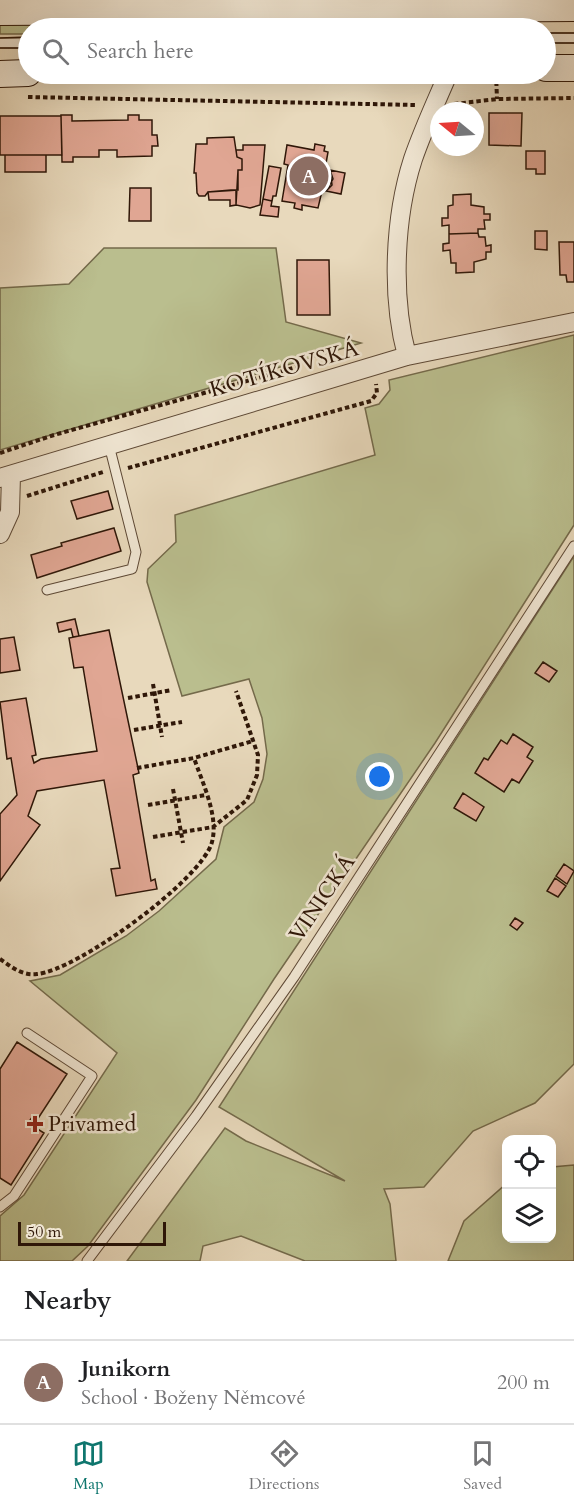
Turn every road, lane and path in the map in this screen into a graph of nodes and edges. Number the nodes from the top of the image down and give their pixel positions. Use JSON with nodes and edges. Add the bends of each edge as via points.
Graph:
{"nodes":[{"id":1,"x":484,"y":4,"type":"edge"},
{"id":2,"x":574,"y":8,"type":"edge"},
{"id":3,"x":0,"y":12,"type":"edge"},
{"id":4,"x":556,"y":38,"type":"edge"},
{"id":5,"x":574,"y":38,"type":"edge"},
{"id":6,"x":0,"y":43,"type":"edge"},
{"id":7,"x":18,"y":43,"type":"edge"},
{"id":8,"x":556,"y":68,"type":"edge"},
{"id":9,"x":574,"y":68,"type":"edge"},
{"id":10,"x":0,"y":74,"type":"edge"},
{"id":11,"x":18,"y":82,"type":"edge"},
{"id":12,"x":444,"y":84,"type":"edge"},
{"id":13,"x":496,"y":84,"type":"edge"},
{"id":14,"x":26,"y":85,"type":"edge"},
{"id":15,"x":574,"y":98,"type":"edge"},
{"id":16,"x":497,"y":99,"type":"junction"},
{"id":17,"x":436,"y":102,"type":"edge"},
{"id":18,"x":466,"y":102,"type":"edge"},
{"id":19,"x":409,"y":105,"type":"junction"},
{"id":20,"x":430,"y":105,"type":"edge"},
{"id":21,"x":413,"y":114,"type":"dead end"},
{"id":22,"x":430,"y":118,"type":"edge"},
{"id":23,"x":574,"y":322,"type":"edge"},
{"id":24,"x":407,"y":356,"type":"junction"},
{"id":25,"x":300,"y":367,"type":"dead end"},
{"id":26,"x":374,"y":368,"type":"junction"},
{"id":27,"x":109,"y":445,"type":"junction"},
{"id":28,"x":0,"y":453,"type":"edge"},
{"id":29,"x":114,"y":469,"type":"junction"},
{"id":30,"x":6,"y":477,"type":"edge"},
{"id":31,"x":12,"y":500,"type":"junction"},
{"id":32,"x":0,"y":534,"type":"edge"},
{"id":33,"x":574,"y":546,"type":"edge"},
{"id":34,"x":47,"y":590,"type":"dead end"},
{"id":35,"x":153,"y":684,"type":"dead end"},
{"id":36,"x":171,"y":690,"type":"dead end"},
{"id":37,"x":236,"y":691,"type":"dead end"},
{"id":38,"x":154,"y":693,"type":"junction"},
{"id":39,"x":128,"y":698,"type":"dead end"},
{"id":40,"x":182,"y":722,"type":"dead end"},
{"id":41,"x":160,"y":725,"type":"junction"},
{"id":42,"x":134,"y":730,"type":"dead end"},
{"id":43,"x":162,"y":737,"type":"dead end"},
{"id":44,"x":253,"y":741,"type":"junction"},
{"id":45,"x":194,"y":758,"type":"junction"},
{"id":46,"x":137,"y":768,"type":"dead end"},
{"id":47,"x":173,"y":789,"type":"dead end"},
{"id":48,"x":206,"y":795,"type":"junction"},
{"id":49,"x":175,"y":801,"type":"junction"},
{"id":50,"x":148,"y":805,"type":"dead end"},
{"id":51,"x":213,"y":826,"type":"junction"},
{"id":52,"x":181,"y":832,"type":"junction"},
{"id":53,"x":153,"y":837,"type":"dead end"},
{"id":54,"x":183,"y":843,"type":"dead end"},
{"id":55,"x":0,"y":959,"type":"edge"},
{"id":56,"x":27,"y":1033,"type":"dead end"},
{"id":57,"x":0,"y":1207,"type":"edge"},
{"id":58,"x":87,"y":1261,"type":"edge"}],
"edges":[{"from":1,"to":2,"type":"main road"},
{"from":1,"to":3,"type":"main road"},
{"from":4,"to":5,"type":"lane"},
{"from":6,"to":7,"type":"lane"},
{"from":8,"to":9,"type":"main road"},
{"from":10,"to":11,"type":"main road"},
{"from":12,"to":17,"type":"street"},
{"from":13,"to":16,"type":"path"},
{"from":14,"to":19,"type":"path"},
{"from":15,"to":16,"type":"path"},
{"from":16,"to":18,"type":"path"},
{"from":19,"to":20,"type":"path"},
{"from":19,"to":21,"type":"path"},
{"from":22,"to":24,"type":"street","via":[[413,161],[399,230],[395,294]]},
{"from":23,"to":24,"type":"street","name":"KOTÍKOVSKÁ"},
{"from":24,"to":26,"type":"street","name":"KOTÍKOVSKÁ"},
{"from":25,"to":28,"type":"path"},
{"from":26,"to":27,"type":"street","name":"KOTÍKOVSKÁ"},
{"from":26,"to":29,"type":"path","via":[[377,393],[371,401],[147,464]]},
{"from":27,"to":29,"type":"lane"},
{"from":27,"to":30,"type":"street","name":"KOTÍKOVSKÁ"},
{"from":29,"to":31,"type":"path"},
{"from":29,"to":34,"type":"lane","via":[[136,552],[132,569]]},
{"from":30,"to":31,"type":"street","name":"KOTÍKOVSKÁ"},
{"from":31,"to":32,"type":"street","name":"KOTÍKOVSKÁ"},
{"from":33,"to":58,"type":"lane","name":"VINICKÁ","via":[[294,977]]},
{"from":35,"to":38,"type":"path"},
{"from":36,"to":38,"type":"path"},
{"from":37,"to":44,"type":"path"},
{"from":38,"to":39,"type":"path"},
{"from":38,"to":41,"type":"path"},
{"from":40,"to":41,"type":"path"},
{"from":41,"to":42,"type":"path"},
{"from":41,"to":43,"type":"path"},
{"from":44,"to":45,"type":"path"},
{"from":44,"to":51,"type":"path","via":[[259,764],[247,800]]},
{"from":45,"to":46,"type":"path"},
{"from":45,"to":48,"type":"path"},
{"from":47,"to":49,"type":"path"},
{"from":48,"to":49,"type":"path"},
{"from":48,"to":51,"type":"path"},
{"from":49,"to":50,"type":"path"},
{"from":49,"to":52,"type":"path"},
{"from":51,"to":52,"type":"path"},
{"from":51,"to":55,"type":"path","via":[[212,843],[205,856],[128,928],[58,970],[30,975]]},
{"from":52,"to":53,"type":"path"},
{"from":52,"to":54,"type":"path"},
{"from":56,"to":57,"type":"lane","via":[[92,1076],[14,1196]]}]}
